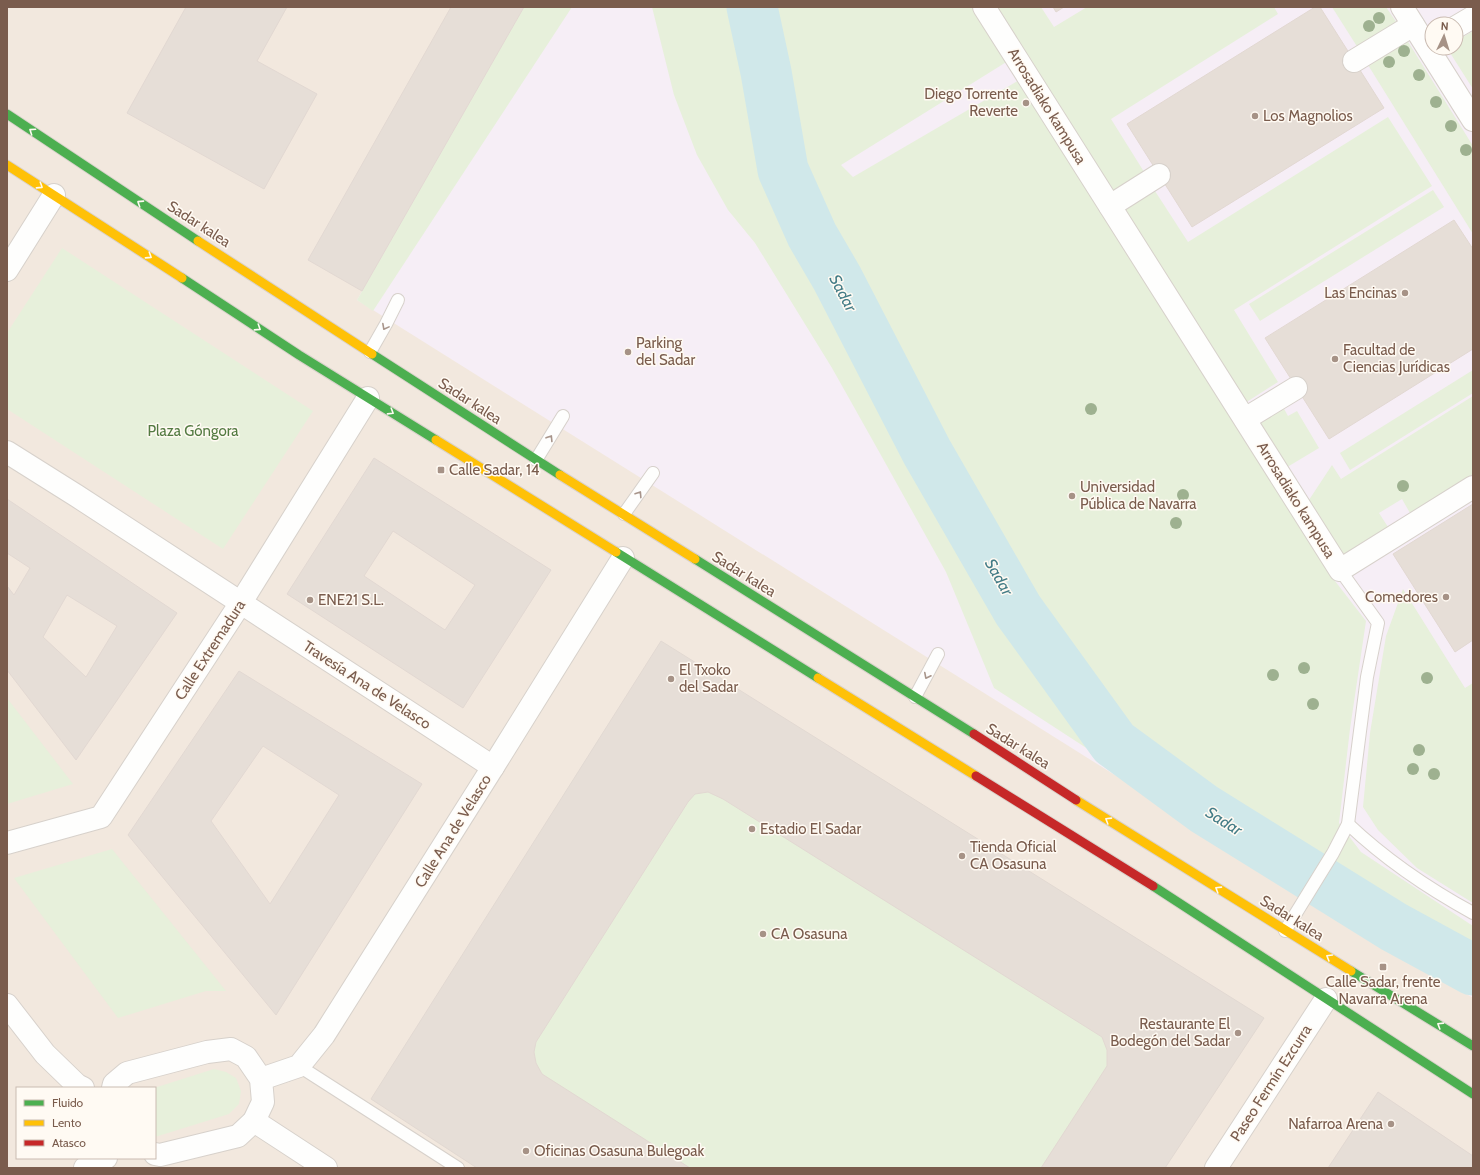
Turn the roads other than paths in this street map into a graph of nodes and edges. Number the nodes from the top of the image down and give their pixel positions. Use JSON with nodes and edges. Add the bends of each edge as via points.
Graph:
{"nodes":[{"id":1,"x":984,"y":7,"type":"edge"},
{"id":2,"x":1408,"y":16,"type":"edge"},
{"id":3,"x":1473,"y":17,"type":"edge"},
{"id":4,"x":1464,"y":22,"type":"edge"},
{"id":5,"x":1424,"y":37,"type":"edge"},
{"id":6,"x":1436,"y":56,"type":"edge"},
{"id":7,"x":1354,"y":61,"type":"dead end"},
{"id":8,"x":7,"y":114,"type":"edge"},
{"id":9,"x":1473,"y":120,"type":"edge"},
{"id":10,"x":7,"y":164,"type":"edge"},
{"id":11,"x":1159,"y":175,"type":"dead end"},
{"id":12,"x":54,"y":195,"type":"junction"},
{"id":13,"x":1110,"y":206,"type":"junction"},
{"id":14,"x":7,"y":270,"type":"edge"},
{"id":15,"x":398,"y":300,"type":"dead end"},
{"id":16,"x":370,"y":352,"type":"junction"},
{"id":17,"x":1296,"y":388,"type":"dead end"},
{"id":18,"x":368,"y":398,"type":"junction"},
{"id":19,"x":563,"y":416,"type":"dead end"},
{"id":20,"x":1245,"y":419,"type":"junction"},
{"id":21,"x":7,"y":452,"type":"edge"},
{"id":22,"x":536,"y":460,"type":"junction"},
{"id":23,"x":653,"y":473,"type":"dead end"},
{"id":24,"x":1473,"y":487,"type":"edge"},
{"id":25,"x":624,"y":514,"type":"junction"},
{"id":26,"x":623,"y":558,"type":"junction"},
{"id":27,"x":1340,"y":570,"type":"junction"},
{"id":28,"x":240,"y":604,"type":"junction"},
{"id":29,"x":938,"y":654,"type":"dead end"},
{"id":30,"x":915,"y":697,"type":"junction"},
{"id":31,"x":493,"y":767,"type":"junction"},
{"id":32,"x":1348,"y":824,"type":"junction"},
{"id":33,"x":7,"y":843,"type":"edge"},
{"id":34,"x":1473,"y":913,"type":"edge"},
{"id":35,"x":1285,"y":931,"type":"junction"},
{"id":36,"x":1326,"y":999,"type":"junction"},
{"id":37,"x":7,"y":1005,"type":"edge"},
{"id":38,"x":1473,"y":1046,"type":"edge"},
{"id":39,"x":299,"y":1066,"type":"junction"},
{"id":40,"x":260,"y":1079,"type":"junction"},
{"id":41,"x":81,"y":1087,"type":"edge"},
{"id":42,"x":113,"y":1087,"type":"edge"},
{"id":43,"x":1473,"y":1094,"type":"edge"},
{"id":44,"x":254,"y":1122,"type":"junction"},
{"id":45,"x":156,"y":1154,"type":"edge"},
{"id":46,"x":104,"y":1159,"type":"edge"},
{"id":47,"x":85,"y":1168,"type":"edge"},
{"id":48,"x":326,"y":1168,"type":"edge"},
{"id":49,"x":458,"y":1168,"type":"edge"},
{"id":50,"x":1216,"y":1168,"type":"edge"}],
"edges":[{"from":1,"to":13,"type":"street","name":"Arrosadiako kampusa"},
{"from":2,"to":5,"type":"street"},
{"from":2,"to":7,"type":"street"},
{"from":3,"to":4,"type":"street"},
{"from":6,"to":9,"type":"street"},
{"from":16,"to":8,"type":"street","name":"Sadar kalea","one_way":true},
{"from":10,"to":12,"type":"street","one_way":true},
{"from":11,"to":13,"type":"street"},
{"from":12,"to":14,"type":"street"},
{"from":12,"to":18,"type":"street","one_way":true},
{"from":13,"to":20,"type":"street","name":"Arrosadiako kampusa"},
{"from":15,"to":16,"type":"lane","one_way":true},
{"from":16,"to":22,"type":"street","name":"Sadar kalea"},
{"from":17,"to":20,"type":"street"},
{"from":18,"to":26,"type":"street","one_way":true},
{"from":18,"to":28,"type":"street","name":"Calle Extremadura"},
{"from":22,"to":19,"type":"lane","one_way":true},
{"from":20,"to":27,"type":"street","name":"Arrosadiako kampusa"},
{"from":21,"to":28,"type":"street"},
{"from":22,"to":25,"type":"street","name":"Sadar kalea"},
{"from":25,"to":23,"type":"lane","one_way":true},
{"from":24,"to":27,"type":"street","name":"Arrosadiako kampusa"},
{"from":25,"to":30,"type":"street","name":"Sadar kalea"},
{"from":26,"to":31,"type":"street","name":"Calle Ana de Velasco"},
{"from":26,"to":36,"type":"street","via":[[1156,889]]},
{"from":27,"to":32,"type":"lane","via":[[1378,623],[1367,677]]},
{"from":28,"to":31,"type":"street","name":"Travesía Ana de Velasco"},
{"from":28,"to":33,"type":"street","name":"Calle Extremadura","via":[[102,817]]},
{"from":29,"to":30,"type":"lane","one_way":true},
{"from":35,"to":30,"type":"street","name":"Sadar kalea","one_way":true},
{"from":31,"to":39,"type":"street","name":"Calle Ana de Velasco","via":[[324,1035]]},
{"from":32,"to":34,"type":"lane","via":[[1381,853],[1449,900]]},
{"from":32,"to":35,"type":"lane"},
{"from":38,"to":35,"type":"street","name":"Sadar kalea","one_way":true},
{"from":36,"to":43,"type":"street"},
{"from":36,"to":50,"type":"street","name":"Paseo Fermín Ezcurra"},
{"from":37,"to":41,"type":"street","via":[[46,1054]]},
{"from":39,"to":40,"type":"street"},
{"from":39,"to":49,"type":"lane"},
{"from":40,"to":42,"type":"street","via":[[246,1057],[231,1049],[207,1052],[127,1073]]},
{"from":40,"to":44,"type":"street","via":[[263,1102]]},
{"from":44,"to":45,"type":"street","via":[[238,1136]]},
{"from":44,"to":48,"type":"street"},
{"from":46,"to":47,"type":"street"}]}
